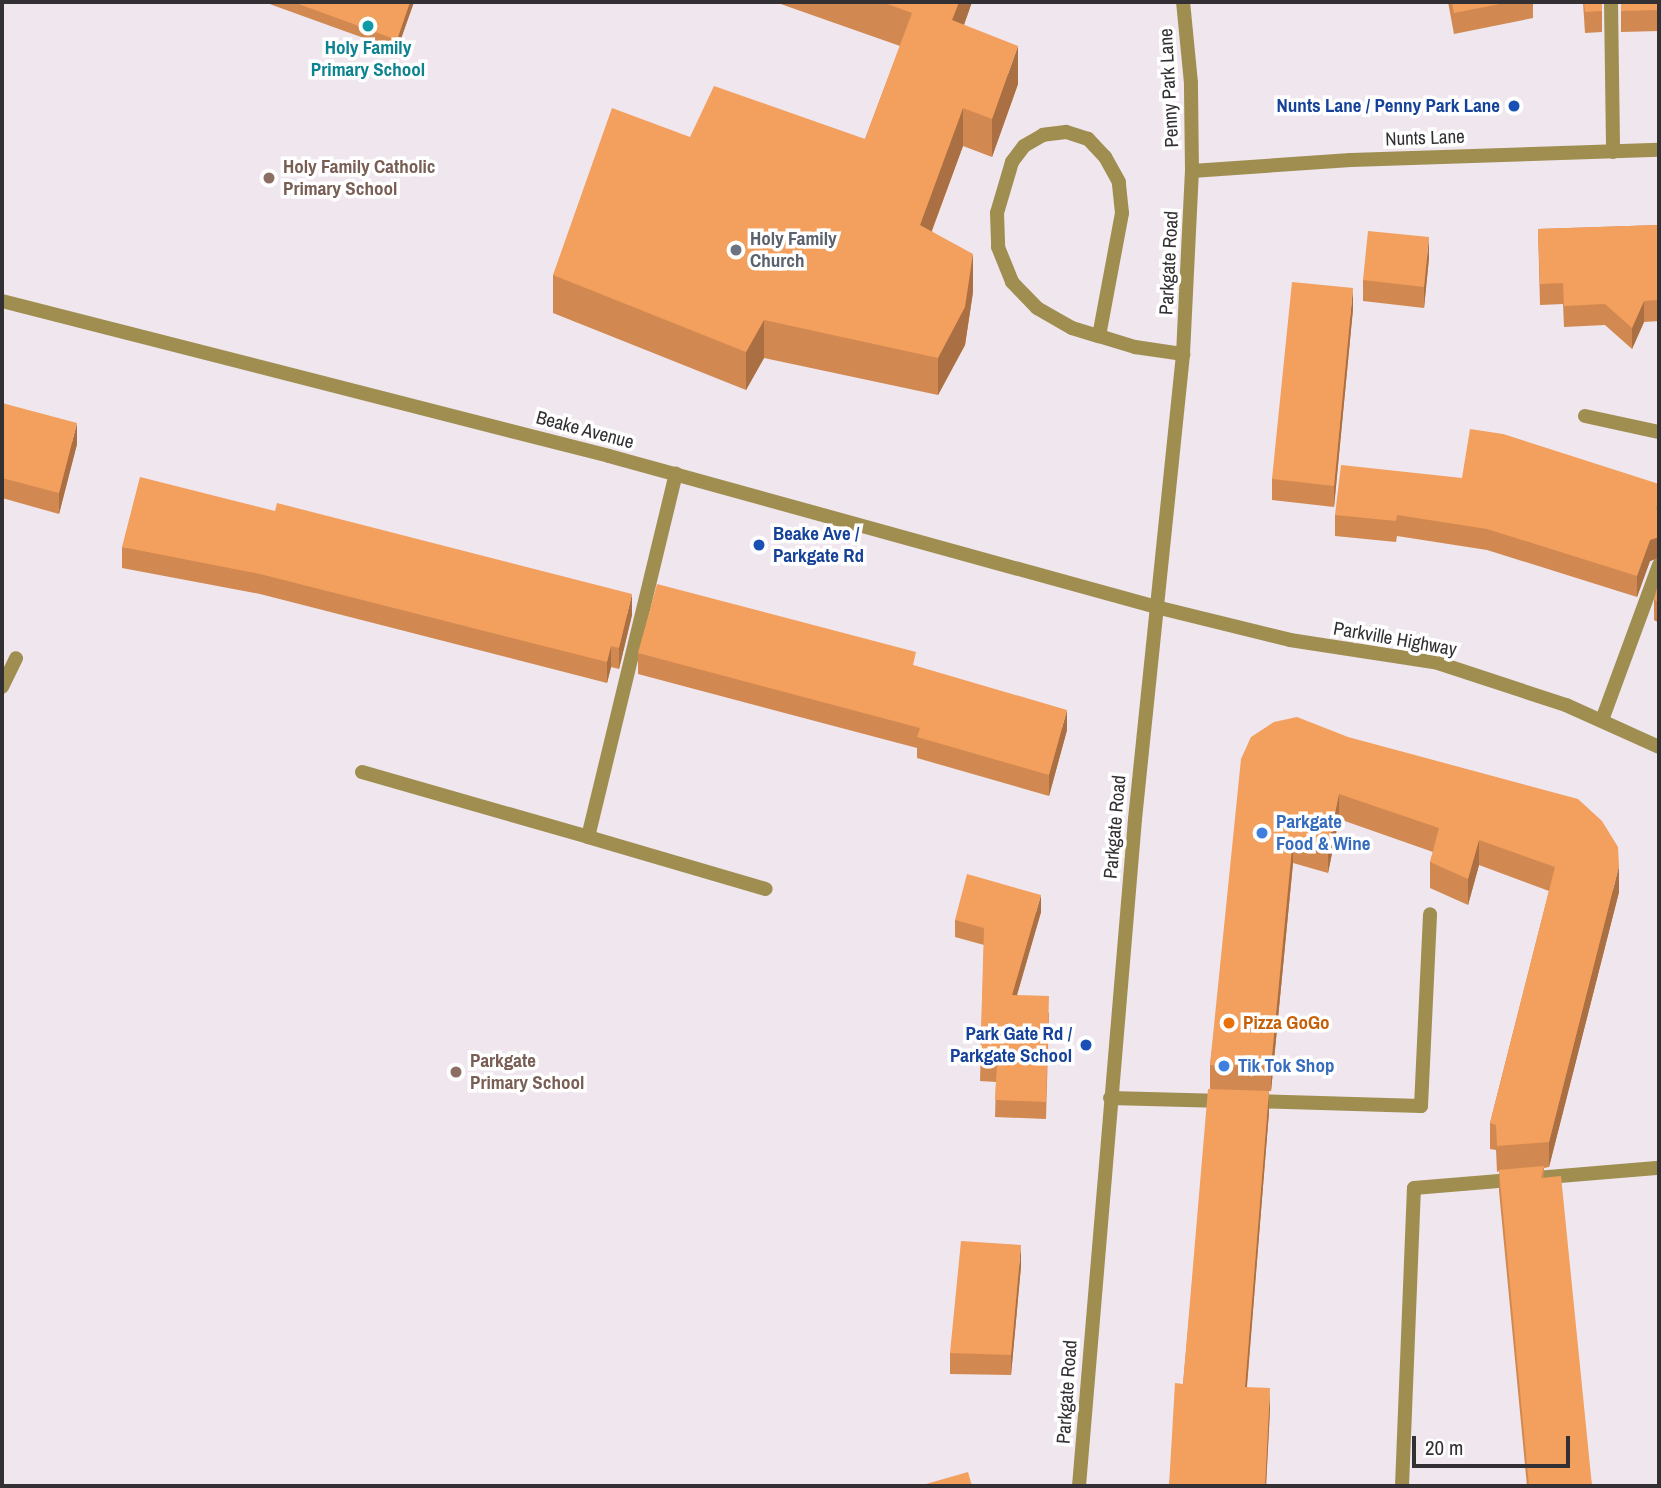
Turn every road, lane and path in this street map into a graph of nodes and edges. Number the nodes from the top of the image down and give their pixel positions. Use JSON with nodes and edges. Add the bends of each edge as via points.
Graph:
{"nodes":[{"id":1,"x":1183,"y":2,"type":"edge"},
{"id":2,"x":1611,"y":2,"type":"edge"},
{"id":3,"x":1659,"y":150,"type":"edge"},
{"id":4,"x":1613,"y":152,"type":"junction"},
{"id":5,"x":1192,"y":171,"type":"junction"},
{"id":6,"x":2,"y":301,"type":"edge"},
{"id":7,"x":1099,"y":336,"type":"junction"},
{"id":8,"x":1183,"y":354,"type":"junction"},
{"id":9,"x":1585,"y":416,"type":"dead end"},
{"id":10,"x":1659,"y":432,"type":"edge"},
{"id":11,"x":676,"y":474,"type":"junction"},
{"id":12,"x":1659,"y":565,"type":"edge"},
{"id":13,"x":1156,"y":607,"type":"junction"},
{"id":14,"x":16,"y":658,"type":"dead end"},
{"id":15,"x":2,"y":687,"type":"edge"},
{"id":16,"x":1602,"y":720,"type":"junction"},
{"id":17,"x":1659,"y":747,"type":"edge"},
{"id":18,"x":362,"y":772,"type":"dead end"},
{"id":19,"x":588,"y":837,"type":"junction"},
{"id":20,"x":766,"y":889,"type":"dead end"},
{"id":21,"x":1430,"y":914,"type":"dead end"},
{"id":22,"x":1110,"y":1098,"type":"junction"},
{"id":23,"x":1659,"y":1168,"type":"edge"},
{"id":24,"x":1079,"y":1486,"type":"edge"},
{"id":25,"x":1402,"y":1486,"type":"edge"}],
"edges":[{"from":1,"to":5,"type":"street","name":"Penny Park Lane","via":[[1191,83]]},
{"from":2,"to":4,"type":"street"},
{"from":3,"to":4,"type":"street","name":"Nunts Lane"},
{"from":4,"to":5,"type":"street","name":"Nunts Lane","via":[[1351,160]]},
{"from":5,"to":8,"type":"street","name":"Parkgate Road"},
{"from":6,"to":11,"type":"street","name":"Beake Avenue"},
{"from":7,"to":7,"type":"street","via":[[1072,328],[1037,308],[1012,282],[998,247],[997,213],[1012,162],[1024,146],[1043,135],[1066,132],[1088,139],[1119,182],[1122,213]]},
{"from":7,"to":8,"type":"street"},
{"from":8,"to":13,"type":"street","name":"Parkgate Road"},
{"from":9,"to":10,"type":"street"},
{"from":11,"to":13,"type":"street","name":"Beake Avenue"},
{"from":11,"to":19,"type":"street"},
{"from":12,"to":16,"type":"street"},
{"from":13,"to":16,"type":"street","name":"Parkville Highway","via":[[1290,640],[1438,663]]},
{"from":13,"to":22,"type":"street","name":"Parkgate Road"},
{"from":14,"to":15,"type":"street"},
{"from":16,"to":17,"type":"street","name":"Parkville Highway"},
{"from":18,"to":19,"type":"street"},
{"from":19,"to":20,"type":"street"},
{"from":21,"to":22,"type":"street","via":[[1422,1106]]},
{"from":22,"to":24,"type":"street","name":"Parkgate Road"},
{"from":23,"to":25,"type":"street","via":[[1415,1188]]}]}
